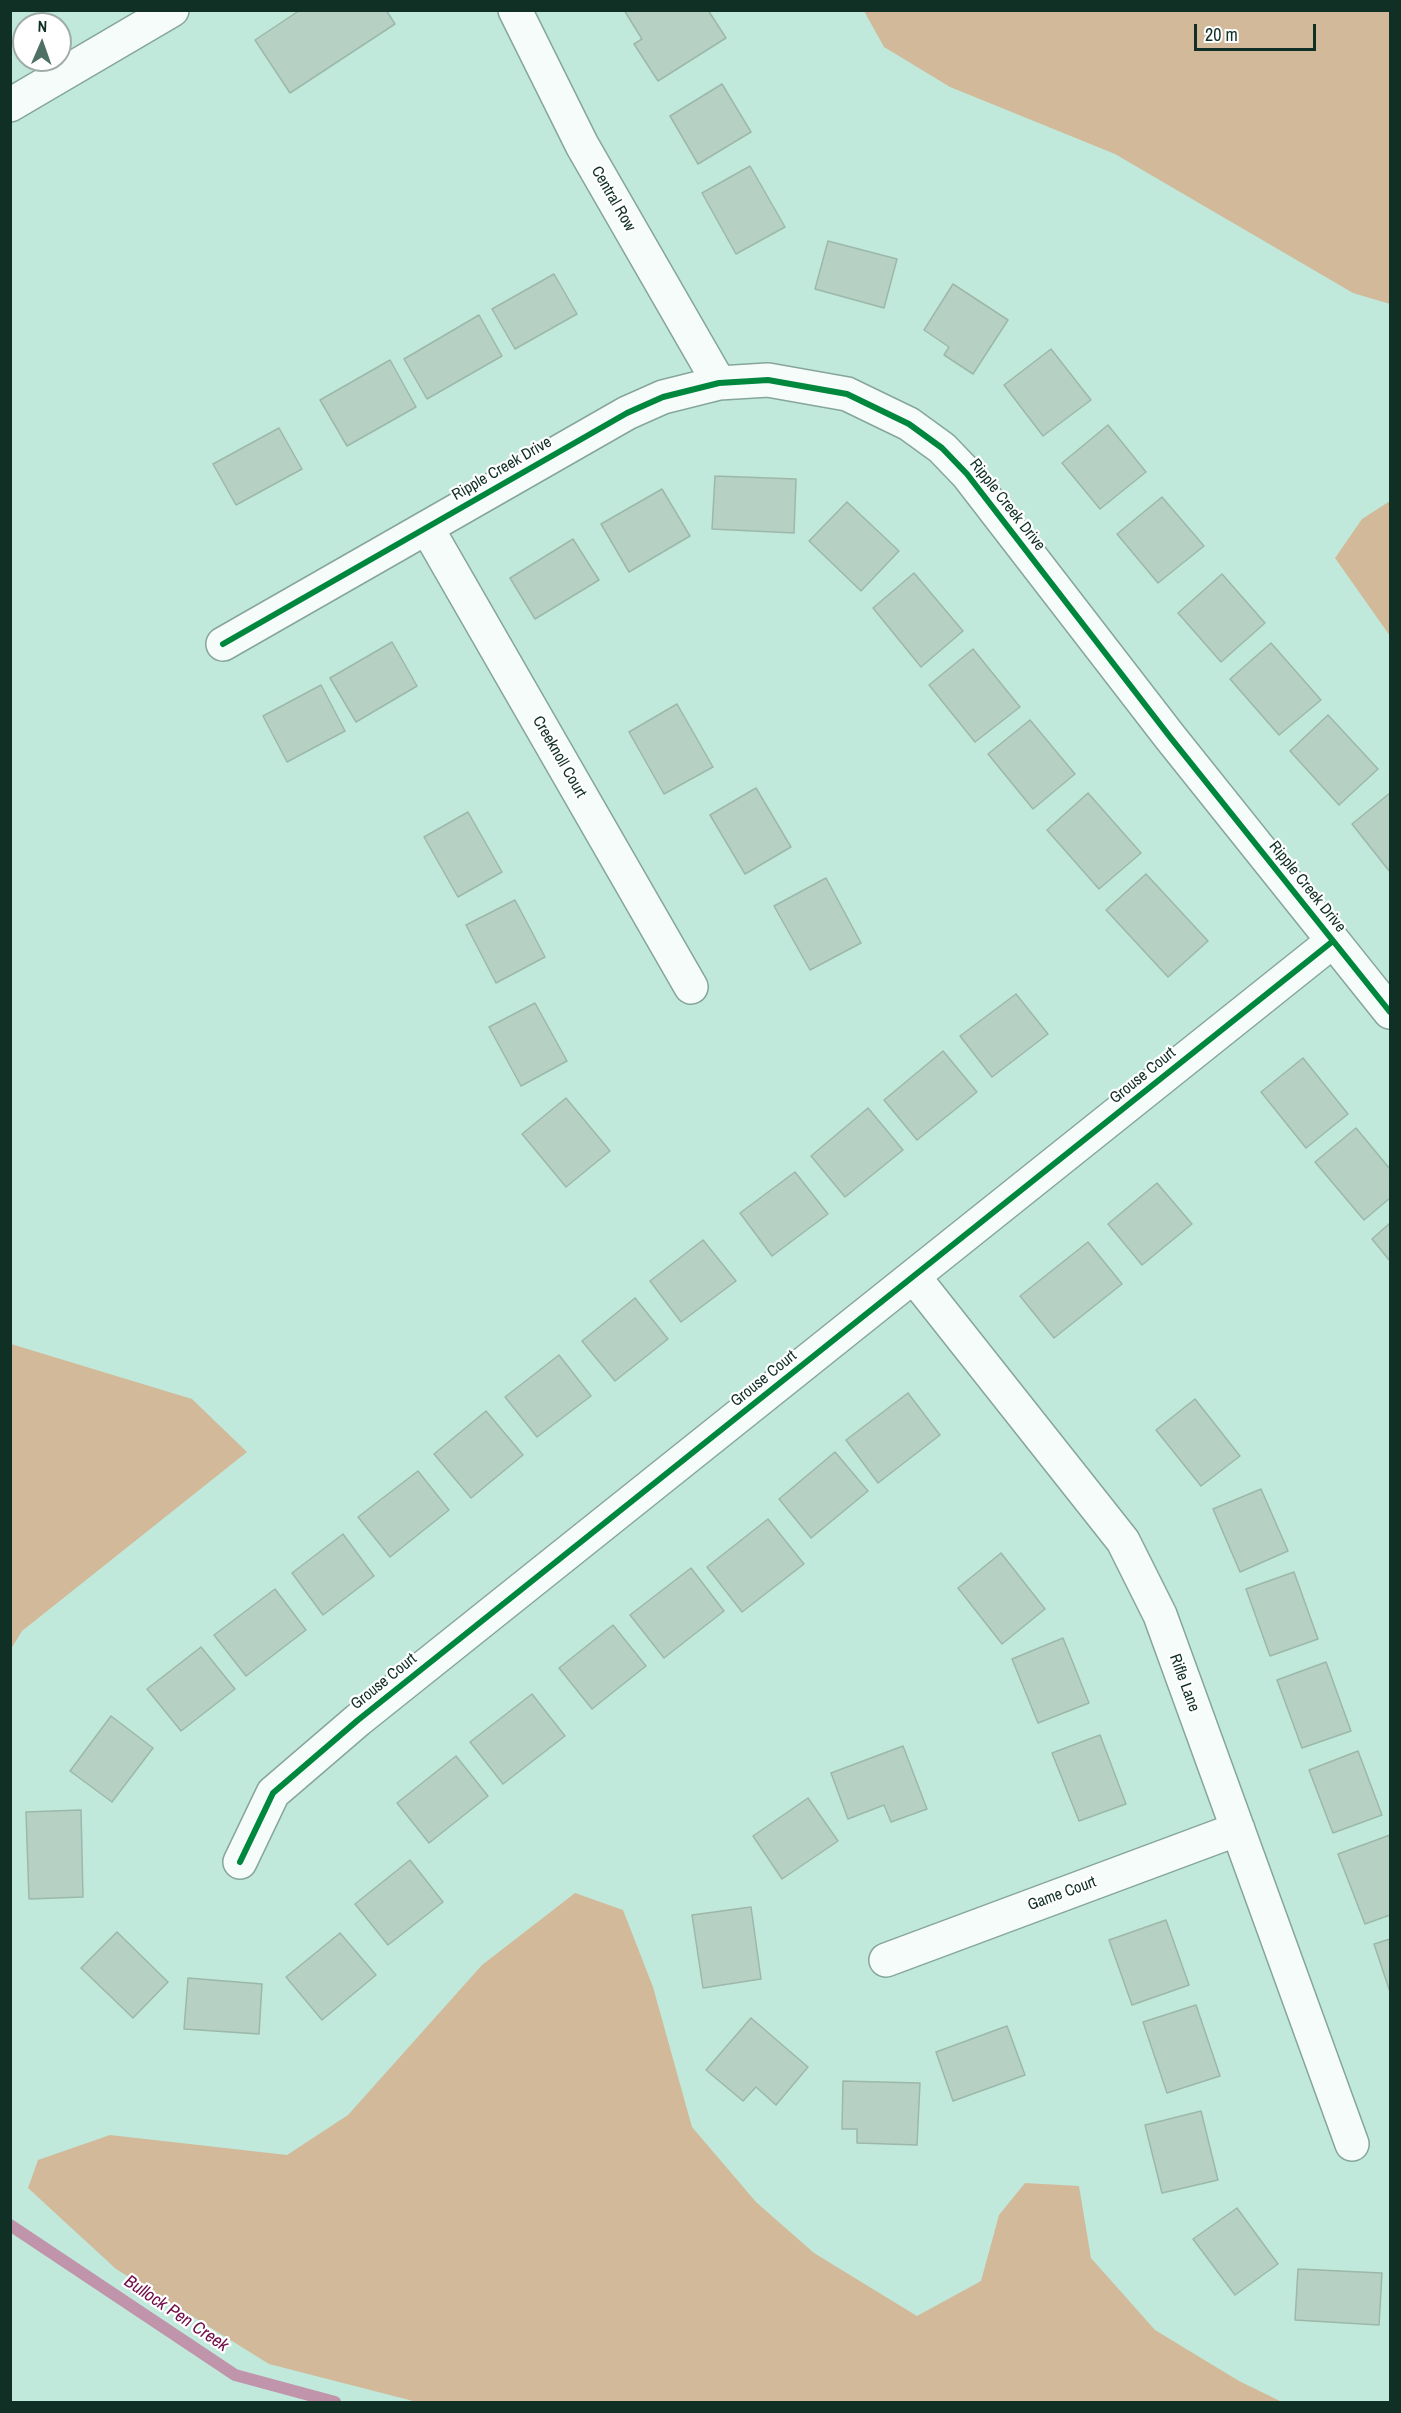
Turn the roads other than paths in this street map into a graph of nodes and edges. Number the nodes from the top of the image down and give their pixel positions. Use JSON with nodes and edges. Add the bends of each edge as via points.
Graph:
{"nodes":[{"id":1,"x":172,"y":10,"type":"edge"},
{"id":2,"x":515,"y":10,"type":"edge"},
{"id":3,"x":10,"y":105,"type":"edge"},
{"id":4,"x":719,"y":383,"type":"junction"},
{"id":5,"x":426,"y":528,"type":"junction"},
{"id":6,"x":223,"y":644,"type":"dead end"},
{"id":7,"x":1333,"y":941,"type":"junction"},
{"id":8,"x":691,"y":987,"type":"dead end"},
{"id":9,"x":1390,"y":1012,"type":"edge"},
{"id":10,"x":914,"y":1277,"type":"junction"},
{"id":11,"x":1238,"y":1829,"type":"junction"},
{"id":12,"x":240,"y":1862,"type":"dead end"},
{"id":13,"x":886,"y":1960,"type":"dead end"},
{"id":14,"x":1352,"y":2144,"type":"dead end"}],
"edges":[{"from":1,"to":3,"type":"street"},
{"from":2,"to":4,"type":"street","name":"Central Row","via":[[582,145]]},
{"from":4,"to":5,"type":"street","name":"Ripple Creek Drive","via":[[663,397],[627,413]]},
{"from":4,"to":7,"type":"street","name":"Ripple Creek Drive","via":[[768,380],[847,394],[909,424],[942,448],[967,474]]},
{"from":5,"to":6,"type":"street","name":"Ripple Creek Drive"},
{"from":5,"to":8,"type":"street","name":"Creeknoll Court"},
{"from":7,"to":9,"type":"street","name":"Ripple Creek Drive"},
{"from":7,"to":10,"type":"street","name":"Grouse Court"},
{"from":10,"to":11,"type":"street","name":"Rifle Lane","via":[[1123,1541],[1160,1615]]},
{"from":10,"to":12,"type":"street","name":"Grouse Court","via":[[358,1720],[273,1793]]},
{"from":11,"to":13,"type":"street","name":"Game Court"},
{"from":11,"to":14,"type":"street","name":"Rifle Lane"}]}
